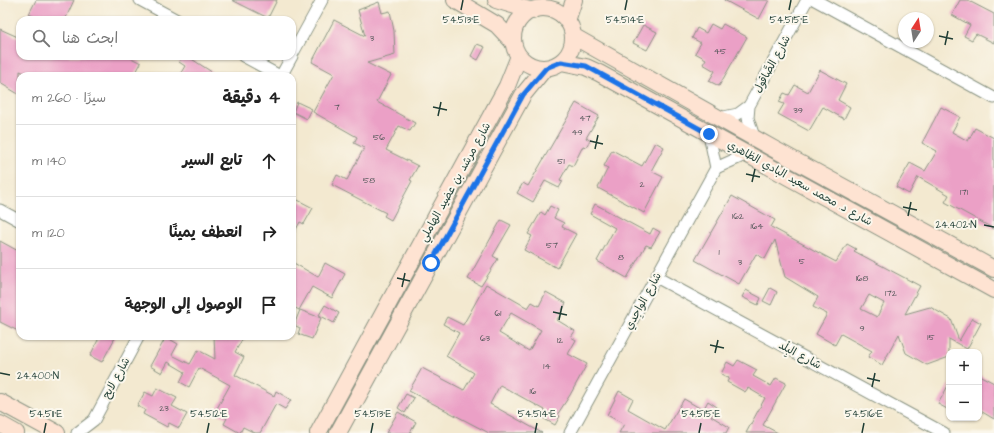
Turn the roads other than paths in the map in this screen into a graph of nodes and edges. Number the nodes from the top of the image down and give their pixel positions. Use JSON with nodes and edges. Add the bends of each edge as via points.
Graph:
{"nodes":[{"id":1,"x":140,"y":0,"type":"edge"},
{"id":2,"x":322,"y":0,"type":"edge"},
{"id":3,"x":454,"y":0,"type":"edge"},
{"id":4,"x":496,"y":0,"type":"edge"},
{"id":5,"x":574,"y":0,"type":"edge"},
{"id":6,"x":807,"y":0,"type":"edge"},
{"id":7,"x":815,"y":0,"type":"edge"},
{"id":8,"x":542,"y":6,"type":"edge"},
{"id":9,"x":170,"y":16,"type":"edge"},
{"id":10,"x":567,"y":20,"type":"junction"},
{"id":11,"x":572,"y":36,"type":"junction"},
{"id":12,"x":296,"y":49,"type":"edge"},
{"id":13,"x":516,"y":49,"type":"junction"},
{"id":14,"x":250,"y":60,"type":"edge"},
{"id":15,"x":290,"y":60,"type":"edge"},
{"id":16,"x":561,"y":62,"type":"junction"},
{"id":17,"x":546,"y":68,"type":"junction"},
{"id":18,"x":273,"y":72,"type":"edge"},
{"id":19,"x":282,"y":72,"type":"edge"},
{"id":20,"x":994,"y":98,"type":"edge"},
{"id":21,"x":749,"y":106,"type":"junction"},
{"id":22,"x":719,"y":118,"type":"junction"},
{"id":23,"x":709,"y":134,"type":"junction"},
{"id":24,"x":754,"y":137,"type":"junction"},
{"id":25,"x":772,"y":148,"type":"junction"},
{"id":26,"x":746,"y":154,"type":"junction"},
{"id":27,"x":762,"y":162,"type":"junction"},
{"id":28,"x":716,"y":168,"type":"junction"},
{"id":29,"x":0,"y":210,"type":"edge"},
{"id":30,"x":16,"y":219,"type":"edge"},
{"id":31,"x":994,"y":269,"type":"edge"},
{"id":32,"x":656,"y":277,"type":"junction"},
{"id":33,"x":994,"y":290,"type":"edge"},
{"id":34,"x":137,"y":340,"type":"edge"},
{"id":35,"x":0,"y":402,"type":"edge"},
{"id":36,"x":94,"y":420,"type":"junction"},
{"id":37,"x":0,"y":424,"type":"edge"},
{"id":38,"x":16,"y":433,"type":"edge"},
{"id":39,"x":57,"y":433,"type":"edge"},
{"id":40,"x":77,"y":433,"type":"edge"},
{"id":41,"x":91,"y":433,"type":"edge"},
{"id":42,"x":318,"y":433,"type":"edge"},
{"id":43,"x":338,"y":433,"type":"edge"},
{"id":44,"x":570,"y":433,"type":"edge"},
{"id":45,"x":944,"y":433,"type":"edge"}],
"edges":[{"from":1,"to":9,"type":"street"},
{"from":2,"to":12,"type":"street"},
{"from":3,"to":13,"type":"street","via":[[497,24]]},
{"from":4,"to":8,"type":"street"},
{"from":5,"to":10,"type":"street"},
{"from":6,"to":21,"type":"street","name":"شارع الصَّاقول"},
{"from":7,"to":20,"type":"street"},
{"from":8,"to":10,"type":"street"},
{"from":8,"to":13,"type":"street","via":[[520,18],[516,25]]},
{"from":10,"to":11,"type":"street"},
{"from":11,"to":16,"type":"street","via":[[572,46]]},
{"from":11,"to":22,"type":"street","name":"شارع د. محمد سعيد البادي الظاهري"},
{"from":13,"to":17,"type":"street","via":[[531,65]]},
{"from":13,"to":42,"type":"street","name":"شارع مرشد بن عضيد الهاملي","via":[[507,86]]},
{"from":14,"to":18,"type":"street"},
{"from":15,"to":19,"type":"street"},
{"from":16,"to":17,"type":"street"},
{"from":16,"to":23,"type":"street","name":"شارع د. محمد سعيد البادي الظاهري","via":[[586,66]]},
{"from":17,"to":43,"type":"street","name":"شارع مرشد بن عضيد الهاملي","via":[[523,95]]},
{"from":21,"to":22,"type":"street","name":"شارع الصَّاقول","via":[[738,114]]},
{"from":21,"to":24,"type":"street","name":"شارع الصَّاقول","via":[[748,118]]},
{"from":22,"to":24,"type":"street","name":"شارع د. محمد سعيد البادي الظاهري"},
{"from":23,"to":26,"type":"street","name":"شارع د. محمد سعيد البادي الظاهري"},
{"from":23,"to":28,"type":"street"},
{"from":24,"to":25,"type":"street","name":"شارع د. محمد سعيد البادي الظاهري"},
{"from":25,"to":27,"type":"street","via":[[775,153],[772,162]]},
{"from":25,"to":31,"type":"street","name":"شارع د. محمد سعيد البادي الظاهري"},
{"from":26,"to":27,"type":"street","name":"شارع د. محمد سعيد البادي الظاهري"},
{"from":26,"to":28,"type":"street"},
{"from":27,"to":33,"type":"street","name":"شارع د. محمد سعيد البادي الظاهري"},
{"from":28,"to":32,"type":"street","name":"شارع الواجِدي"},
{"from":29,"to":30,"type":"street"},
{"from":32,"to":44,"type":"street","name":"شارع الواجِدي"},
{"from":32,"to":45,"type":"street","name":"شارع البِلْد"},
{"from":34,"to":36,"type":"street","name":"شارع لايح"},
{"from":35,"to":39,"type":"street"},
{"from":36,"to":40,"type":"street","name":"شارع لايح"},
{"from":36,"to":41,"type":"street","name":"شارع لايح"},
{"from":37,"to":38,"type":"street"}]}
